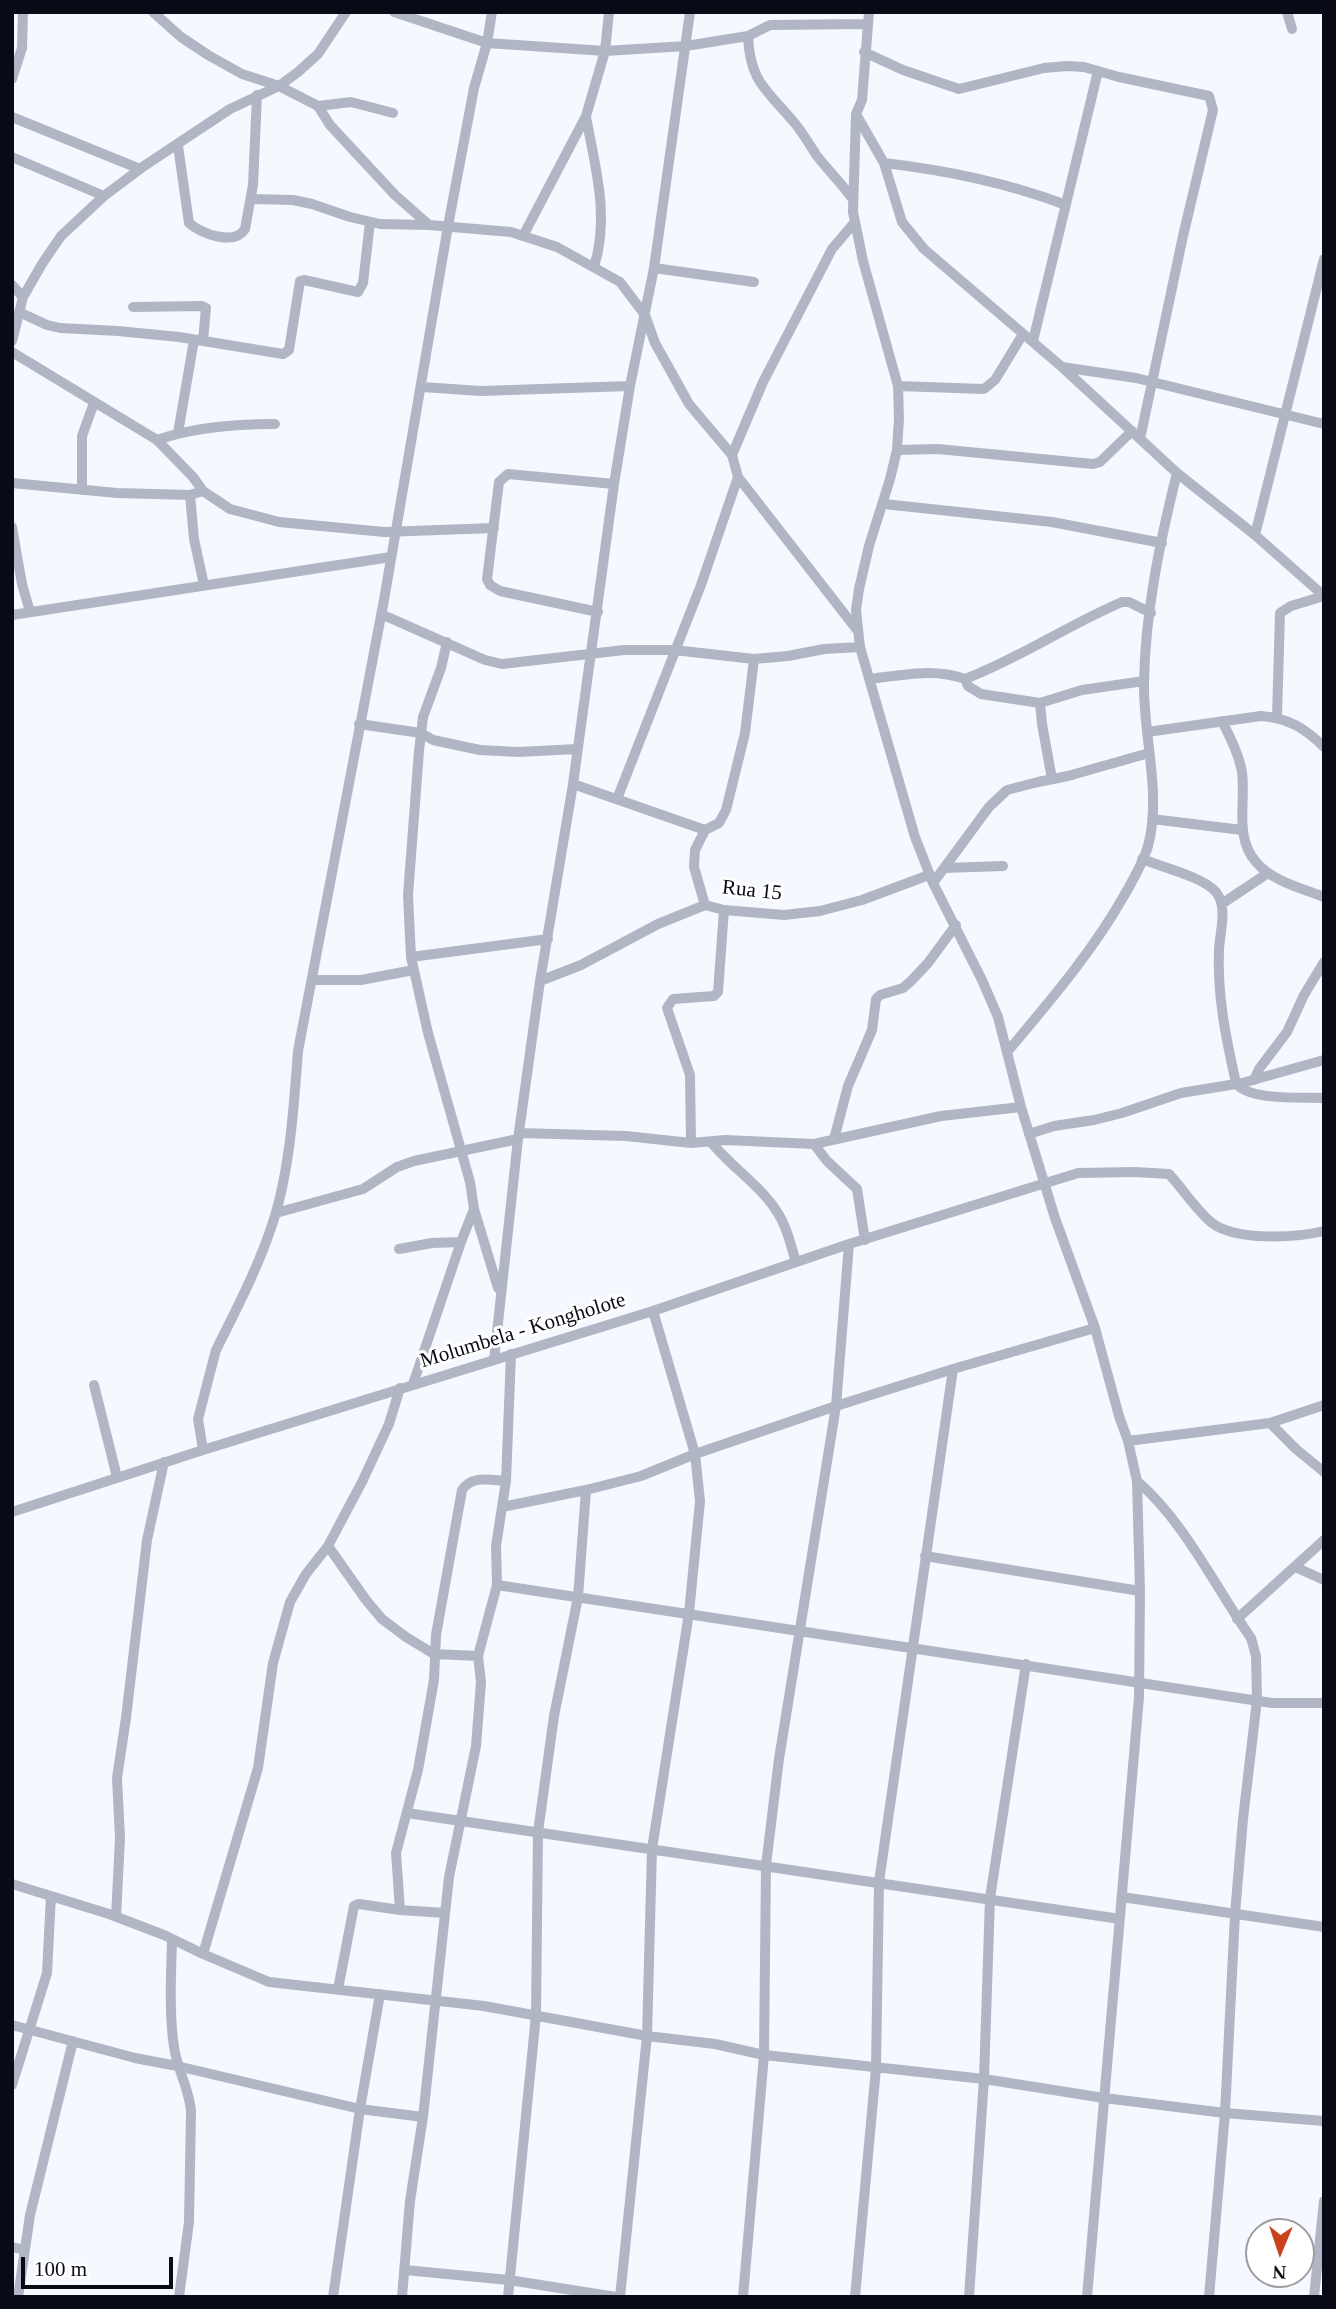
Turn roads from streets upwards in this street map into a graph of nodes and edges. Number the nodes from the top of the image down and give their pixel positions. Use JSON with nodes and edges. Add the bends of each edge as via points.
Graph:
{"nodes":[{"id":1,"x":23,"y":12,"type":"edge"},
{"id":2,"x":153,"y":12,"type":"edge"},
{"id":3,"x":346,"y":12,"type":"edge"},
{"id":4,"x":394,"y":12,"type":"edge"},
{"id":5,"x":492,"y":12,"type":"edge"},
{"id":6,"x":609,"y":12,"type":"edge"},
{"id":7,"x":690,"y":12,"type":"edge"},
{"id":8,"x":869,"y":12,"type":"edge"},
{"id":9,"x":1287,"y":12,"type":"edge"},
{"id":10,"x":866,"y":24,"type":"junction"},
{"id":11,"x":1292,"y":29,"type":"dead end"},
{"id":12,"x":748,"y":36,"type":"junction"},
{"id":13,"x":487,"y":44,"type":"junction"},
{"id":14,"x":686,"y":46,"type":"junction"},
{"id":15,"x":605,"y":51,"type":"junction"},
{"id":16,"x":864,"y":52,"type":"junction"},
{"id":17,"x":1098,"y":71,"type":"junction"},
{"id":18,"x":12,"y":79,"type":"edge"},
{"id":19,"x":279,"y":86,"type":"junction"},
{"id":20,"x":257,"y":95,"type":"junction"},
{"id":21,"x":318,"y":106,"type":"junction"},
{"id":22,"x":393,"y":113,"type":"dead end"},
{"id":23,"x":856,"y":114,"type":"junction"},
{"id":24,"x":586,"y":116,"type":"junction"},
{"id":25,"x":12,"y":117,"type":"edge"},
{"id":26,"x":178,"y":146,"type":"junction"},
{"id":27,"x":12,"y":157,"type":"edge"},
{"id":28,"x":884,"y":163,"type":"junction"},
{"id":29,"x":140,"y":169,"type":"junction"},
{"id":30,"x":104,"y":195,"type":"junction"},
{"id":31,"x":852,"y":198,"type":"junction"},
{"id":32,"x":252,"y":199,"type":"junction"},
{"id":33,"x":1066,"y":205,"type":"junction"},
{"id":34,"x":370,"y":222,"type":"junction"},
{"id":35,"x":855,"y":222,"type":"junction"},
{"id":36,"x":429,"y":225,"type":"junction"},
{"id":37,"x":448,"y":226,"type":"junction"},
{"id":38,"x":523,"y":236,"type":"junction"},
{"id":39,"x":1324,"y":259,"type":"edge"},
{"id":40,"x":594,"y":267,"type":"junction"},
{"id":41,"x":654,"y":268,"type":"junction"},
{"id":42,"x":754,"y":282,"type":"dead end"},
{"id":43,"x":12,"y":285,"type":"edge"},
{"id":44,"x":23,"y":297,"type":"junction"},
{"id":45,"x":133,"y":307,"type":"dead end"},
{"id":46,"x":19,"y":312,"type":"junction"},
{"id":47,"x":645,"y":314,"type":"junction"},
{"id":48,"x":1023,"y":334,"type":"junction"},
{"id":49,"x":12,"y":341,"type":"edge"},
{"id":50,"x":199,"y":341,"type":"junction"},
{"id":51,"x":1033,"y":341,"type":"junction"},
{"id":52,"x":12,"y":352,"type":"edge"},
{"id":53,"x":1062,"y":367,"type":"junction"},
{"id":54,"x":1151,"y":383,"type":"junction"},
{"id":55,"x":630,"y":386,"type":"junction"},
{"id":56,"x":898,"y":386,"type":"junction"},
{"id":57,"x":422,"y":387,"type":"junction"},
{"id":58,"x":94,"y":403,"type":"junction"},
{"id":59,"x":1286,"y":414,"type":"junction"},
{"id":60,"x":275,"y":424,"type":"dead end"},
{"id":61,"x":1324,"y":424,"type":"edge"},
{"id":62,"x":178,"y":433,"type":"junction"},
{"id":63,"x":1136,"y":435,"type":"junction"},
{"id":64,"x":157,"y":440,"type":"junction"},
{"id":65,"x":897,"y":450,"type":"junction"},
{"id":66,"x":732,"y":455,"type":"junction"},
{"id":67,"x":1177,"y":473,"type":"junction"},
{"id":68,"x":738,"y":477,"type":"junction"},
{"id":69,"x":12,"y":483,"type":"edge"},
{"id":70,"x":614,"y":484,"type":"junction"},
{"id":71,"x":82,"y":490,"type":"junction"},
{"id":72,"x":203,"y":491,"type":"junction"},
{"id":73,"x":190,"y":495,"type":"junction"},
{"id":74,"x":884,"y":503,"type":"junction"},
{"id":75,"x":12,"y":527,"type":"edge"},
{"id":76,"x":494,"y":528,"type":"junction"},
{"id":77,"x":394,"y":530,"type":"junction"},
{"id":78,"x":1255,"y":535,"type":"junction"},
{"id":79,"x":1162,"y":542,"type":"junction"},
{"id":80,"x":391,"y":557,"type":"junction"},
{"id":81,"x":204,"y":586,"type":"junction"},
{"id":82,"x":1324,"y":596,"type":"edge"},
{"id":83,"x":30,"y":612,"type":"junction"},
{"id":84,"x":598,"y":612,"type":"junction"},
{"id":85,"x":1151,"y":613,"type":"junction"},
{"id":86,"x":381,"y":614,"type":"junction"},
{"id":87,"x":12,"y":615,"type":"edge"},
{"id":88,"x":858,"y":631,"type":"junction"},
{"id":89,"x":447,"y":642,"type":"junction"},
{"id":90,"x":860,"y":647,"type":"junction"},
{"id":91,"x":674,"y":650,"type":"junction"},
{"id":92,"x":592,"y":652,"type":"junction"},
{"id":93,"x":754,"y":659,"type":"junction"},
{"id":94,"x":965,"y":679,"type":"junction"},
{"id":95,"x":870,"y":680,"type":"junction"},
{"id":96,"x":1144,"y":681,"type":"junction"},
{"id":97,"x":1040,"y":703,"type":"junction"},
{"id":98,"x":1277,"y":717,"type":"junction"},
{"id":99,"x":1223,"y":721,"type":"junction"},
{"id":100,"x":359,"y":724,"type":"junction"},
{"id":101,"x":1147,"y":732,"type":"junction"},
{"id":102,"x":421,"y":733,"type":"junction"},
{"id":103,"x":1324,"y":747,"type":"edge"},
{"id":104,"x":577,"y":749,"type":"junction"},
{"id":105,"x":1149,"y":753,"type":"junction"},
{"id":106,"x":1052,"y":779,"type":"junction"},
{"id":107,"x":573,"y":784,"type":"junction"},
{"id":108,"x":617,"y":799,"type":"junction"},
{"id":109,"x":1152,"y":819,"type":"junction"},
{"id":110,"x":705,"y":830,"type":"junction"},
{"id":111,"x":1242,"y":830,"type":"junction"},
{"id":112,"x":1142,"y":859,"type":"junction"},
{"id":113,"x":1003,"y":866,"type":"dead end"},
{"id":114,"x":944,"y":868,"type":"junction"},
{"id":115,"x":1268,"y":873,"type":"junction"},
{"id":116,"x":931,"y":879,"type":"junction"},
{"id":117,"x":1324,"y":897,"type":"edge"},
{"id":118,"x":1223,"y":903,"type":"junction"},
{"id":119,"x":705,"y":905,"type":"junction"},
{"id":120,"x":724,"y":909,"type":"junction"},
{"id":121,"x":956,"y":925,"type":"junction"},
{"id":122,"x":548,"y":939,"type":"junction"},
{"id":123,"x":411,"y":957,"type":"junction"},
{"id":124,"x":1324,"y":962,"type":"edge"},
{"id":125,"x":414,"y":970,"type":"junction"},
{"id":126,"x":312,"y":980,"type":"junction"},
{"id":127,"x":540,"y":981,"type":"junction"},
{"id":128,"x":1008,"y":1051,"type":"junction"},
{"id":129,"x":1324,"y":1060,"type":"edge"},
{"id":130,"x":1254,"y":1080,"type":"junction"},
{"id":131,"x":1236,"y":1083,"type":"junction"},
{"id":132,"x":1324,"y":1098,"type":"edge"},
{"id":133,"x":1020,"y":1107,"type":"junction"},
{"id":134,"x":1029,"y":1134,"type":"junction"},
{"id":135,"x":518,"y":1136,"type":"junction"},
{"id":136,"x":834,"y":1139,"type":"junction"},
{"id":137,"x":711,"y":1142,"type":"junction"},
{"id":138,"x":691,"y":1143,"type":"junction"},
{"id":139,"x":814,"y":1144,"type":"junction"},
{"id":140,"x":461,"y":1152,"type":"junction"},
{"id":141,"x":1044,"y":1184,"type":"junction"},
{"id":142,"x":474,"y":1209,"type":"junction"},
{"id":143,"x":276,"y":1213,"type":"junction"},
{"id":144,"x":1324,"y":1231,"type":"edge"},
{"id":145,"x":865,"y":1240,"type":"junction"},
{"id":146,"x":461,"y":1242,"type":"junction"},
{"id":147,"x":849,"y":1244,"type":"junction"},
{"id":148,"x":399,"y":1249,"type":"dead end"},
{"id":149,"x":796,"y":1262,"type":"junction"},
{"id":150,"x":500,"y":1295,"type":"junction"},
{"id":151,"x":653,"y":1311,"type":"junction"},
{"id":152,"x":1095,"y":1328,"type":"junction"},
{"id":153,"x":511,"y":1354,"type":"junction"},
{"id":154,"x":494,"y":1360,"type":"junction"},
{"id":155,"x":953,"y":1369,"type":"junction"},
{"id":156,"x":414,"y":1384,"type":"junction"},
{"id":157,"x":94,"y":1385,"type":"dead end"},
{"id":158,"x":400,"y":1388,"type":"junction"},
{"id":159,"x":1324,"y":1405,"type":"edge"},
{"id":160,"x":836,"y":1406,"type":"junction"},
{"id":161,"x":1270,"y":1423,"type":"junction"},
{"id":162,"x":1128,"y":1441,"type":"junction"},
{"id":163,"x":203,"y":1450,"type":"junction"},
{"id":164,"x":695,"y":1454,"type":"junction"},
{"id":165,"x":164,"y":1462,"type":"junction"},
{"id":166,"x":1324,"y":1472,"type":"edge"},
{"id":167,"x":117,"y":1477,"type":"junction"},
{"id":168,"x":506,"y":1481,"type":"junction"},
{"id":169,"x":1137,"y":1481,"type":"junction"},
{"id":170,"x":586,"y":1490,"type":"junction"},
{"id":171,"x":502,"y":1507,"type":"junction"},
{"id":172,"x":12,"y":1512,"type":"edge"},
{"id":173,"x":1324,"y":1540,"type":"edge"},
{"id":174,"x":328,"y":1546,"type":"junction"},
{"id":175,"x":926,"y":1556,"type":"junction"},
{"id":176,"x":1295,"y":1567,"type":"junction"},
{"id":177,"x":1324,"y":1580,"type":"edge"},
{"id":178,"x":496,"y":1585,"type":"junction"},
{"id":179,"x":1140,"y":1591,"type":"junction"},
{"id":180,"x":578,"y":1597,"type":"junction"},
{"id":181,"x":689,"y":1614,"type":"junction"},
{"id":182,"x":1237,"y":1619,"type":"junction"},
{"id":183,"x":798,"y":1630,"type":"junction"},
{"id":184,"x":912,"y":1647,"type":"junction"},
{"id":185,"x":434,"y":1654,"type":"junction"},
{"id":186,"x":478,"y":1656,"type":"junction"},
{"id":187,"x":1026,"y":1664,"type":"junction"},
{"id":188,"x":1139,"y":1682,"type":"junction"},
{"id":189,"x":1257,"y":1700,"type":"junction"},
{"id":190,"x":1324,"y":1705,"type":"edge"},
{"id":191,"x":407,"y":1813,"type":"junction"},
{"id":192,"x":461,"y":1821,"type":"junction"},
{"id":193,"x":538,"y":1832,"type":"junction"},
{"id":194,"x":652,"y":1849,"type":"junction"},
{"id":195,"x":766,"y":1865,"type":"junction"},
{"id":196,"x":879,"y":1882,"type":"junction"},
{"id":197,"x":12,"y":1884,"type":"edge"},
{"id":198,"x":51,"y":1896,"type":"junction"},
{"id":199,"x":1122,"y":1897,"type":"junction"},
{"id":200,"x":990,"y":1898,"type":"junction"},
{"id":201,"x":400,"y":1910,"type":"junction"},
{"id":202,"x":446,"y":1913,"type":"junction"},
{"id":203,"x":1235,"y":1914,"type":"junction"},
{"id":204,"x":116,"y":1917,"type":"junction"},
{"id":205,"x":1120,"y":1919,"type":"junction"},
{"id":206,"x":1324,"y":1927,"type":"edge"},
{"id":207,"x":172,"y":1941,"type":"junction"},
{"id":208,"x":203,"y":1955,"type":"junction"},
{"id":209,"x":338,"y":1989,"type":"junction"},
{"id":210,"x":380,"y":1994,"type":"junction"},
{"id":211,"x":435,"y":2001,"type":"junction"},
{"id":212,"x":536,"y":2015,"type":"junction"},
{"id":213,"x":12,"y":2025,"type":"edge"},
{"id":214,"x":29,"y":2029,"type":"junction"},
{"id":215,"x":647,"y":2036,"type":"junction"},
{"id":216,"x":72,"y":2040,"type":"junction"},
{"id":217,"x":764,"y":2055,"type":"junction"},
{"id":218,"x":177,"y":2066,"type":"junction"},
{"id":219,"x":876,"y":2068,"type":"junction"},
{"id":220,"x":984,"y":2079,"type":"junction"},
{"id":221,"x":12,"y":2085,"type":"edge"},
{"id":222,"x":1104,"y":2098,"type":"junction"},
{"id":223,"x":360,"y":2109,"type":"junction"},
{"id":224,"x":1224,"y":2113,"type":"junction"},
{"id":225,"x":423,"y":2117,"type":"junction"},
{"id":226,"x":1324,"y":2121,"type":"edge"},
{"id":227,"x":1324,"y":2201,"type":"edge"},
{"id":228,"x":12,"y":2247,"type":"edge"},
{"id":229,"x":25,"y":2250,"type":"junction"},
{"id":230,"x":405,"y":2270,"type":"junction"},
{"id":231,"x":509,"y":2280,"type":"junction"},
{"id":232,"x":18,"y":2297,"type":"edge"},
{"id":233,"x":179,"y":2297,"type":"edge"},
{"id":234,"x":333,"y":2297,"type":"edge"},
{"id":235,"x":402,"y":2297,"type":"edge"},
{"id":236,"x":508,"y":2297,"type":"edge"},
{"id":237,"x":618,"y":2297,"type":"edge"},
{"id":238,"x":743,"y":2297,"type":"edge"},
{"id":239,"x":855,"y":2297,"type":"edge"},
{"id":240,"x":969,"y":2297,"type":"edge"},
{"id":241,"x":1087,"y":2297,"type":"edge"},
{"id":242,"x":1209,"y":2297,"type":"edge"},
{"id":243,"x":1314,"y":2297,"type":"edge"}],
"edges":[{"from":1,"to":18,"type":"street","via":[[22,48]]},
{"from":2,"to":19,"type":"street","via":[[208,55],[242,74]]},
{"from":3,"to":19,"type":"street","via":[[318,54]]},
{"from":4,"to":13,"type":"street"},
{"from":5,"to":13,"type":"street"},
{"from":6,"to":15,"type":"street"},
{"from":7,"to":14,"type":"street"},
{"from":8,"to":10,"type":"street"},
{"from":9,"to":11,"type":"street"},
{"from":10,"to":12,"type":"street","via":[[770,25]]},
{"from":10,"to":16,"type":"street"},
{"from":12,"to":14,"type":"street"},
{"from":12,"to":31,"type":"street","via":[[749,56],[765,92]]},
{"from":13,"to":15,"type":"street"},
{"from":13,"to":37,"type":"street"},
{"from":14,"to":15,"type":"street"},
{"from":14,"to":41,"type":"street"},
{"from":15,"to":24,"type":"street"},
{"from":16,"to":17,"type":"street","via":[[959,89],[1056,66]]},
{"from":16,"to":23,"type":"street","via":[[862,100]]},
{"from":17,"to":33,"type":"street"},
{"from":17,"to":54,"type":"street","via":[[1199,93],[1212,101]]},
{"from":19,"to":20,"type":"street"},
{"from":19,"to":21,"type":"street"},
{"from":20,"to":26,"type":"street"},
{"from":20,"to":32,"type":"street"},
{"from":21,"to":22,"type":"street","via":[[351,102]]},
{"from":21,"to":36,"type":"street","via":[[395,195]]},
{"from":23,"to":28,"type":"street"},
{"from":23,"to":31,"type":"street"},
{"from":24,"to":38,"type":"street"},
{"from":24,"to":40,"type":"street","via":[[601,209],[600,248]]},
{"from":25,"to":29,"type":"street"},
{"from":26,"to":29,"type":"street"},
{"from":26,"to":32,"type":"street","via":[[187,220],[194,228],[213,236],[242,234]]},
{"from":27,"to":30,"type":"street"},
{"from":28,"to":33,"type":"street","via":[[1032,192]]},
{"from":28,"to":48,"type":"street","via":[[902,222],[914,238]]},
{"from":29,"to":30,"type":"street"},
{"from":30,"to":44,"type":"street","via":[[51,248]]},
{"from":31,"to":35,"type":"street"},
{"from":32,"to":34,"type":"street","via":[[293,200]]},
{"from":33,"to":51,"type":"street"},
{"from":34,"to":36,"type":"street"},
{"from":34,"to":50,"type":"street","via":[[358,292],[300,281],[287,353]]},
{"from":35,"to":56,"type":"street"},
{"from":35,"to":66,"type":"street","via":[[832,249],[763,382]]},
{"from":36,"to":37,"type":"street"},
{"from":37,"to":38,"type":"street"},
{"from":37,"to":57,"type":"street"},
{"from":38,"to":40,"type":"street","via":[[557,247]]},
{"from":39,"to":59,"type":"street"},
{"from":40,"to":47,"type":"street","via":[[620,282]]},
{"from":41,"to":42,"type":"street"},
{"from":41,"to":47,"type":"street"},
{"from":43,"to":44,"type":"street"},
{"from":44,"to":46,"type":"street"},
{"from":45,"to":50,"type":"street","via":[[206,308]]},
{"from":46,"to":49,"type":"street"},
{"from":46,"to":50,"type":"street","via":[[60,328]]},
{"from":47,"to":55,"type":"street"},
{"from":47,"to":66,"type":"street","via":[[671,376]]},
{"from":48,"to":51,"type":"street"},
{"from":48,"to":56,"type":"street","via":[[995,380],[984,389]]},
{"from":50,"to":62,"type":"street"},
{"from":51,"to":53,"type":"street"},
{"from":52,"to":58,"type":"street"},
{"from":53,"to":54,"type":"street"},
{"from":53,"to":63,"type":"street"},
{"from":54,"to":59,"type":"street"},
{"from":54,"to":63,"type":"street"},
{"from":55,"to":57,"type":"street","via":[[481,391]]},
{"from":55,"to":70,"type":"street"},
{"from":56,"to":65,"type":"street"},
{"from":57,"to":77,"type":"street"},
{"from":58,"to":64,"type":"street"},
{"from":58,"to":71,"type":"street","via":[[82,436]]},
{"from":59,"to":61,"type":"street"},
{"from":59,"to":78,"type":"street"},
{"from":60,"to":62,"type":"street"},
{"from":62,"to":64,"type":"street"},
{"from":63,"to":65,"type":"street","via":[[1093,464],[939,449]]},
{"from":63,"to":67,"type":"street"},
{"from":64,"to":72,"type":"street"},
{"from":65,"to":74,"type":"street"},
{"from":66,"to":68,"type":"street"},
{"from":67,"to":78,"type":"street"},
{"from":67,"to":79,"type":"street"},
{"from":68,"to":88,"type":"street"},
{"from":68,"to":91,"type":"street"},
{"from":69,"to":71,"type":"street"},
{"from":70,"to":76,"type":"street","via":[[508,474],[499,482]]},
{"from":70,"to":84,"type":"street"},
{"from":71,"to":73,"type":"street"},
{"from":72,"to":73,"type":"street"},
{"from":72,"to":77,"type":"street","via":[[230,509],[279,522]]},
{"from":73,"to":81,"type":"street"},
{"from":74,"to":79,"type":"street","via":[[1052,522]]},
{"from":74,"to":88,"type":"street","via":[[859,589]]},
{"from":75,"to":83,"type":"street"},
{"from":76,"to":77,"type":"street"},
{"from":76,"to":84,"type":"street","via":[[491,585],[500,591]]},
{"from":77,"to":80,"type":"street"},
{"from":78,"to":82,"type":"street"},
{"from":79,"to":85,"type":"street"},
{"from":80,"to":81,"type":"street"},
{"from":80,"to":86,"type":"street"},
{"from":81,"to":83,"type":"street"},
{"from":82,"to":98,"type":"street","via":[[1280,613]]},
{"from":83,"to":87,"type":"street"},
{"from":84,"to":92,"type":"street"},
{"from":85,"to":94,"type":"street","via":[[1122,602]]},
{"from":85,"to":96,"type":"street"},
{"from":86,"to":89,"type":"street"},
{"from":86,"to":100,"type":"street"},
{"from":88,"to":90,"type":"street"},
{"from":89,"to":92,"type":"street","via":[[502,664]]},
{"from":89,"to":102,"type":"street"},
{"from":90,"to":93,"type":"street"},
{"from":90,"to":95,"type":"street"},
{"from":91,"to":92,"type":"street"},
{"from":91,"to":93,"type":"street"},
{"from":91,"to":108,"type":"street"},
{"from":92,"to":104,"type":"street"},
{"from":93,"to":110,"type":"street","via":[[745,733],[726,810],[719,823]]},
{"from":94,"to":95,"type":"street","via":[[934,673]]},
{"from":94,"to":97,"type":"street","via":[[968,687],[981,694]]},
{"from":95,"to":116,"type":"street"},
{"from":96,"to":97,"type":"street","via":[[1082,690]]},
{"from":96,"to":101,"type":"street"},
{"from":97,"to":106,"type":"street"},
{"from":98,"to":99,"type":"street"},
{"from":98,"to":103,"type":"street","via":[[1297,724]]},
{"from":99,"to":101,"type":"street"},
{"from":99,"to":111,"type":"street","via":[[1241,769]]},
{"from":100,"to":102,"type":"street"},
{"from":100,"to":126,"type":"street"},
{"from":101,"to":105,"type":"street"},
{"from":102,"to":104,"type":"street","via":[[480,750]]},
{"from":102,"to":123,"type":"street","via":[[408,895]]},
{"from":104,"to":107,"type":"street"},
{"from":105,"to":106,"type":"street"},
{"from":105,"to":109,"type":"street"},
{"from":106,"to":114,"type":"street","via":[[1015,787],[1000,796]]},
{"from":107,"to":108,"type":"street"},
{"from":107,"to":122,"type":"street"},
{"from":108,"to":110,"type":"street"},
{"from":109,"to":111,"type":"street"},
{"from":109,"to":112,"type":"street"},
{"from":110,"to":119,"type":"street","via":[[695,850],[694,867]]},
{"from":111,"to":115,"type":"street","via":[[1249,852]]},
{"from":112,"to":118,"type":"street","via":[[1206,885]]},
{"from":112,"to":128,"type":"street","via":[[1093,947]]},
{"from":113,"to":114,"type":"street"},
{"from":114,"to":116,"type":"street"},
{"from":115,"to":117,"type":"street"},
{"from":115,"to":118,"type":"street"},
{"from":116,"to":120,"type":"street","name":"Rua 15","via":[[820,911],[784,915]]},
{"from":116,"to":121,"type":"street"},
{"from":118,"to":131,"type":"street","via":[[1221,1010]]},
{"from":119,"to":120,"type":"street","name":"Rua 15"},
{"from":119,"to":127,"type":"street","name":"Rua 15"},
{"from":120,"to":138,"type":"street","via":[[718,992],[673,999],[667,1008],[690,1075]]},
{"from":121,"to":128,"type":"street","via":[[993,1005]]},
{"from":121,"to":136,"type":"street","via":[[911,981],[876,999],[872,1030],[848,1086]]},
{"from":122,"to":123,"type":"street"},
{"from":122,"to":127,"type":"street"},
{"from":123,"to":125,"type":"street"},
{"from":124,"to":130,"type":"street","via":[[1287,1032]]},
{"from":125,"to":126,"type":"street","via":[[361,981]]},
{"from":125,"to":140,"type":"street"},
{"from":126,"to":143,"type":"street"},
{"from":127,"to":135,"type":"street"},
{"from":128,"to":133,"type":"street"},
{"from":129,"to":130,"type":"street"},
{"from":130,"to":131,"type":"street"},
{"from":131,"to":132,"type":"street","via":[[1251,1094]]},
{"from":131,"to":134,"type":"street"},
{"from":133,"to":134,"type":"street"},
{"from":133,"to":136,"type":"street","via":[[940,1116]]},
{"from":134,"to":141,"type":"street"},
{"from":135,"to":138,"type":"street","via":[[626,1136]]},
{"from":135,"to":140,"type":"street"},
{"from":135,"to":150,"type":"street"},
{"from":136,"to":139,"type":"street"},
{"from":137,"to":138,"type":"street"},
{"from":137,"to":139,"type":"street"},
{"from":137,"to":149,"type":"street","via":[[781,1216]]},
{"from":139,"to":145,"type":"street","via":[[857,1189]]},
{"from":140,"to":142,"type":"street"},
{"from":140,"to":143,"type":"street","via":[[414,1161],[363,1189]]},
{"from":141,"to":144,"type":"street","name":"Molumbela - Kongholote","via":[[1078,1173],[1164,1172],[1211,1223],[1229,1232],[1261,1236]]},
{"from":141,"to":145,"type":"street","name":"Molumbela - Kongholote"},
{"from":141,"to":152,"type":"street"},
{"from":142,"to":146,"type":"street"},
{"from":142,"to":150,"type":"street"},
{"from":143,"to":163,"type":"street","via":[[216,1350],[198,1419]]},
{"from":145,"to":147,"type":"street","name":"Molumbela - Kongholote"},
{"from":146,"to":148,"type":"street"},
{"from":146,"to":156,"type":"street"},
{"from":147,"to":149,"type":"street","name":"Molumbela - Kongholote"},
{"from":147,"to":160,"type":"street"},
{"from":149,"to":151,"type":"street","name":"Molumbela - Kongholote"},
{"from":150,"to":154,"type":"street"},
{"from":151,"to":153,"type":"street","name":"Molumbela - Kongholote"},
{"from":151,"to":164,"type":"street"},
{"from":152,"to":155,"type":"street"},
{"from":152,"to":162,"type":"street"},
{"from":153,"to":154,"type":"street","name":"Molumbela - Kongholote"},
{"from":153,"to":168,"type":"street"},
{"from":154,"to":156,"type":"street","name":"Molumbela - Kongholote"},
{"from":155,"to":160,"type":"street"},
{"from":155,"to":175,"type":"street"},
{"from":156,"to":158,"type":"street","name":"Molumbela - Kongholote"},
{"from":157,"to":167,"type":"street"},
{"from":158,"to":163,"type":"street","name":"Molumbela - Kongholote"},
{"from":158,"to":174,"type":"street","via":[[382,1441]]},
{"from":159,"to":161,"type":"street"},
{"from":160,"to":164,"type":"street"},
{"from":160,"to":183,"type":"street"},
{"from":161,"to":162,"type":"street"},
{"from":161,"to":166,"type":"street"},
{"from":162,"to":169,"type":"street"},
{"from":163,"to":165,"type":"street","name":"Molumbela - Kongholote"},
{"from":164,"to":170,"type":"street","via":[[641,1476]]},
{"from":164,"to":181,"type":"street","via":[[700,1501]]},
{"from":165,"to":167,"type":"street","name":"Molumbela - Kongholote"},
{"from":165,"to":204,"type":"street","via":[[147,1541],[118,1761]]},
{"from":167,"to":172,"type":"street","name":"Molumbela - Kongholote"},
{"from":168,"to":171,"type":"street"},
{"from":168,"to":185,"type":"street","via":[[474,1479],[462,1490]]},
{"from":169,"to":179,"type":"street"},
{"from":169,"to":182,"type":"street","via":[[1172,1517]]},
{"from":170,"to":171,"type":"street"},
{"from":170,"to":180,"type":"street"},
{"from":171,"to":178,"type":"street"},
{"from":173,"to":176,"type":"street"},
{"from":174,"to":185,"type":"street","via":[[382,1619]]},
{"from":174,"to":208,"type":"street","via":[[290,1602],[273,1663],[258,1768]]},
{"from":175,"to":179,"type":"street"},
{"from":175,"to":184,"type":"street"},
{"from":176,"to":177,"type":"street"},
{"from":176,"to":182,"type":"street"},
{"from":178,"to":180,"type":"street"},
{"from":178,"to":186,"type":"street"},
{"from":179,"to":188,"type":"street"},
{"from":180,"to":181,"type":"street"},
{"from":180,"to":193,"type":"street","via":[[554,1716]]},
{"from":181,"to":183,"type":"street"},
{"from":181,"to":194,"type":"street"},
{"from":182,"to":189,"type":"street","via":[[1251,1638]]},
{"from":183,"to":184,"type":"street"},
{"from":183,"to":195,"type":"street"},
{"from":184,"to":187,"type":"street"},
{"from":184,"to":196,"type":"street"},
{"from":185,"to":186,"type":"street"},
{"from":185,"to":191,"type":"street","via":[[434,1680]]},
{"from":186,"to":192,"type":"street","via":[[478,1725]]},
{"from":187,"to":188,"type":"street"},
{"from":187,"to":200,"type":"street"},
{"from":188,"to":189,"type":"street"},
{"from":188,"to":199,"type":"street"},
{"from":189,"to":190,"type":"street"},
{"from":189,"to":203,"type":"street"},
{"from":191,"to":192,"type":"street"},
{"from":191,"to":201,"type":"street","via":[[396,1853]]},
{"from":192,"to":193,"type":"street"},
{"from":192,"to":202,"type":"street"},
{"from":193,"to":194,"type":"street"},
{"from":193,"to":212,"type":"street"},
{"from":194,"to":195,"type":"street"},
{"from":194,"to":215,"type":"street"},
{"from":195,"to":196,"type":"street"},
{"from":195,"to":217,"type":"street"},
{"from":196,"to":200,"type":"street"},
{"from":196,"to":219,"type":"street"},
{"from":197,"to":198,"type":"street"},
{"from":198,"to":204,"type":"street"},
{"from":198,"to":214,"type":"street","via":[[47,1973]]},
{"from":199,"to":203,"type":"street"},
{"from":199,"to":205,"type":"street"},
{"from":200,"to":205,"type":"street"},
{"from":200,"to":220,"type":"street"},
{"from":201,"to":202,"type":"street"},
{"from":201,"to":209,"type":"street","via":[[354,1906]]},
{"from":202,"to":211,"type":"street"},
{"from":203,"to":206,"type":"street"},
{"from":203,"to":224,"type":"street"},
{"from":204,"to":207,"type":"street"},
{"from":205,"to":222,"type":"street"},
{"from":207,"to":208,"type":"street"},
{"from":207,"to":218,"type":"street"},
{"from":208,"to":209,"type":"street","via":[[269,1982]]},
{"from":209,"to":210,"type":"street"},
{"from":210,"to":211,"type":"street"},
{"from":210,"to":223,"type":"street"},
{"from":211,"to":212,"type":"street"},
{"from":211,"to":225,"type":"street"},
{"from":212,"to":215,"type":"street"},
{"from":212,"to":231,"type":"street"},
{"from":213,"to":214,"type":"street"},
{"from":214,"to":216,"type":"street"},
{"from":214,"to":221,"type":"street"},
{"from":215,"to":217,"type":"street"},
{"from":215,"to":237,"type":"street"},
{"from":216,"to":218,"type":"street"},
{"from":216,"to":229,"type":"street"},
{"from":217,"to":219,"type":"street"},
{"from":217,"to":238,"type":"street"},
{"from":218,"to":223,"type":"street"},
{"from":218,"to":233,"type":"street","via":[[191,2111],[189,2222]]},
{"from":219,"to":220,"type":"street"},
{"from":219,"to":239,"type":"street"},
{"from":220,"to":222,"type":"street"},
{"from":220,"to":240,"type":"street"},
{"from":222,"to":224,"type":"street"},
{"from":222,"to":241,"type":"street"},
{"from":223,"to":225,"type":"street"},
{"from":223,"to":234,"type":"street"},
{"from":224,"to":226,"type":"street"},
{"from":224,"to":242,"type":"street"},
{"from":225,"to":230,"type":"street"},
{"from":227,"to":243,"type":"street"},
{"from":228,"to":229,"type":"street"},
{"from":229,"to":232,"type":"street"},
{"from":230,"to":231,"type":"street"},
{"from":230,"to":235,"type":"street"},
{"from":231,"to":236,"type":"street"},
{"from":231,"to":237,"type":"street"}]}
